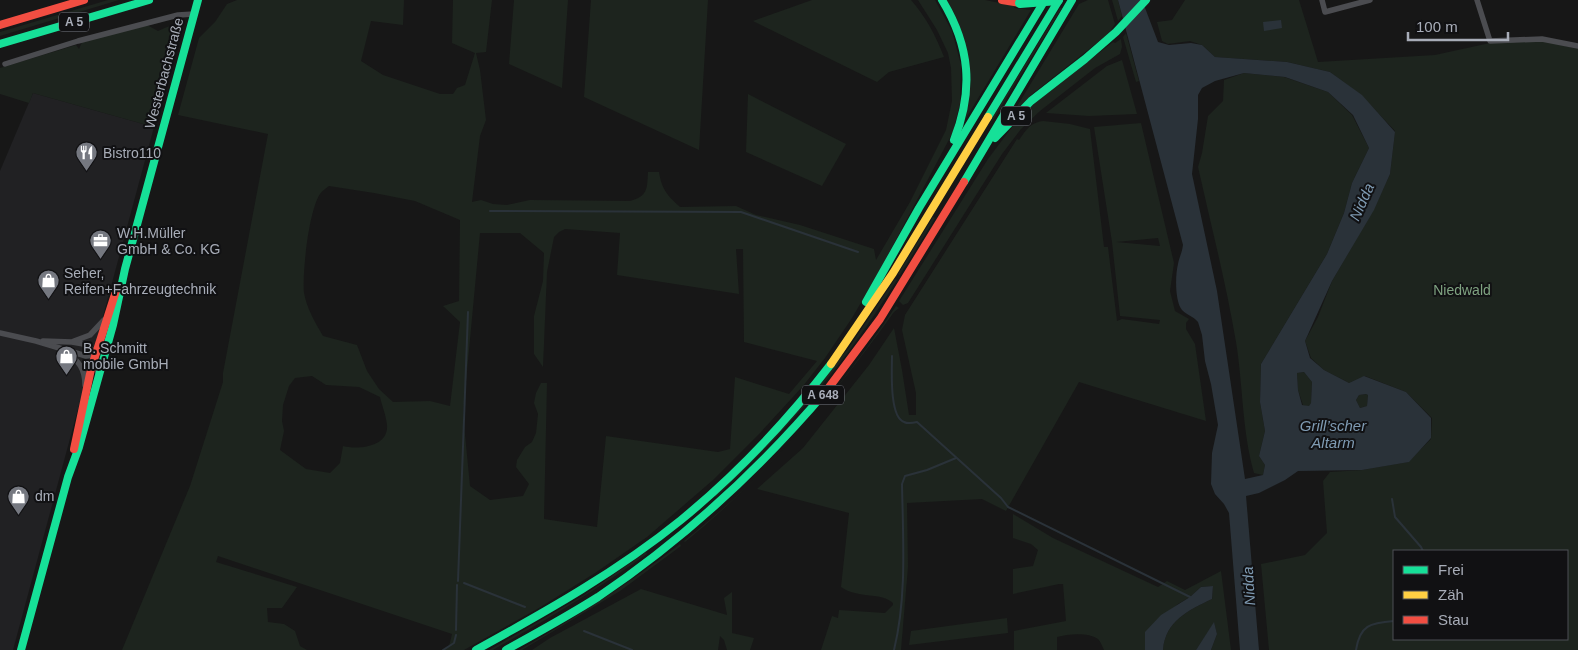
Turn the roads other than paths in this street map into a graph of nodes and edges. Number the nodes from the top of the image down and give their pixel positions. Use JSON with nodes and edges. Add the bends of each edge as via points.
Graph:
{"nodes":[{"id":1,"x":84,"y":0,"type":"edge"},
{"id":2,"x":149,"y":0,"type":"edge"},
{"id":3,"x":942,"y":0,"type":"edge"},
{"id":4,"x":1002,"y":0,"type":"edge"},
{"id":5,"x":1045,"y":0,"type":"edge"},
{"id":6,"x":1058,"y":0,"type":"edge"},
{"id":7,"x":1072,"y":0,"type":"edge"},
{"id":8,"x":1142,"y":0,"type":"edge"},
{"id":9,"x":1146,"y":0,"type":"edge"},
{"id":10,"x":1322,"y":0,"type":"edge"},
{"id":11,"x":1370,"y":0,"type":"edge"},
{"id":12,"x":1477,"y":0,"type":"edge"},
{"id":13,"x":196,"y":7,"type":"edge"},
{"id":14,"x":1134,"y":12,"type":"junction"},
{"id":15,"x":0,"y":25,"type":"edge"},
{"id":16,"x":0,"y":44,"type":"edge"},
{"id":17,"x":1578,"y":46,"type":"edge"},
{"id":18,"x":5,"y":64,"type":"dead end"},
{"id":19,"x":982,"y":151,"type":"junction"},
{"id":20,"x":920,"y":208,"type":"junction"},
{"id":21,"x":125,"y":269,"type":"junction"},
{"id":22,"x":106,"y":318,"type":"junction"},
{"id":23,"x":0,"y":333,"type":"edge"},
{"id":24,"x":36,"y":341,"type":"junction"},
{"id":25,"x":72,"y":342,"type":"junction"},
{"id":26,"x":106,"y":347,"type":"junction"},
{"id":27,"x":60,"y":348,"type":"junction"},
{"id":28,"x":94,"y":355,"type":"junction"},
{"id":29,"x":831,"y":364,"type":"junction"},
{"id":30,"x":98,"y":373,"type":"junction"},
{"id":31,"x":85,"y":390,"type":"junction"},
{"id":32,"x":68,"y":477,"type":"junction"},
{"id":33,"x":21,"y":650,"type":"edge"},
{"id":34,"x":476,"y":650,"type":"edge"},
{"id":35,"x":506,"y":650,"type":"edge"}],
"edges":[{"from":1,"to":15,"type":"main road","number":"A 5"},
{"from":2,"to":16,"type":"main road","number":"A 5"},
{"from":3,"to":20,"type":"main road","number":"A 648","via":[[958,31],[964,53],[966,94],[956,136]]},
{"from":4,"to":6,"type":"main road","bridge":true},
{"from":5,"to":20,"type":"main road","number":"A 648"},
{"from":6,"to":29,"type":"main road","number":"A 648","via":[[896,268]]},
{"from":7,"to":19,"type":"main road","number":"A 648"},
{"from":8,"to":14,"type":"main road","number":"A 5"},
{"from":9,"to":14,"type":"main road","number":"A 5"},
{"from":10,"to":11,"type":"street","via":[[1325,12]]},
{"from":12,"to":17,"type":"street","via":[[1490,41],[1542,39]]},
{"from":13,"to":18,"type":"street","via":[[178,15]]},
{"from":13,"to":21,"type":"main road","name":"Westerbachstraße"},
{"from":14,"to":19,"type":"main road","number":"A 5","via":[[1085,59],[1031,101]]},
{"from":19,"to":35,"type":"main road","number":"A 648","via":[[912,268],[853,357],[768,456],[724,499],[662,551],[608,590]]},
{"from":20,"to":29,"type":"main road","number":"A 648"},
{"from":21,"to":22,"type":"main road","name":"Westerbachstraße"},
{"from":21,"to":26,"type":"main road","name":"Westerbachstraße"},
{"from":22,"to":25,"type":"street","via":[[90,335]]},
{"from":22,"to":28,"type":"main road","name":"Westerbachstraße"},
{"from":23,"to":24,"type":"street"},
{"from":24,"to":25,"type":"street"},
{"from":24,"to":27,"type":"street"},
{"from":25,"to":28,"type":"street","via":[[89,346]]},
{"from":26,"to":28,"type":"street"},
{"from":26,"to":30,"type":"main road","name":"Westerbachstraße"},
{"from":27,"to":28,"type":"street","via":[[86,356]]},
{"from":27,"to":31,"type":"street","via":[[81,364]]},
{"from":28,"to":30,"type":"street"},
{"from":28,"to":31,"type":"main road","name":"Westerbachstraße"},
{"from":29,"to":34,"type":"main road","number":"A 648","via":[[767,439],[668,530],[591,584]]},
{"from":30,"to":32,"type":"main road","name":"Westerbachstraße"},
{"from":31,"to":32,"type":"main road","name":"Westerbachstraße"},
{"from":32,"to":33,"type":"main road","name":"Westerbachstraße"}]}
